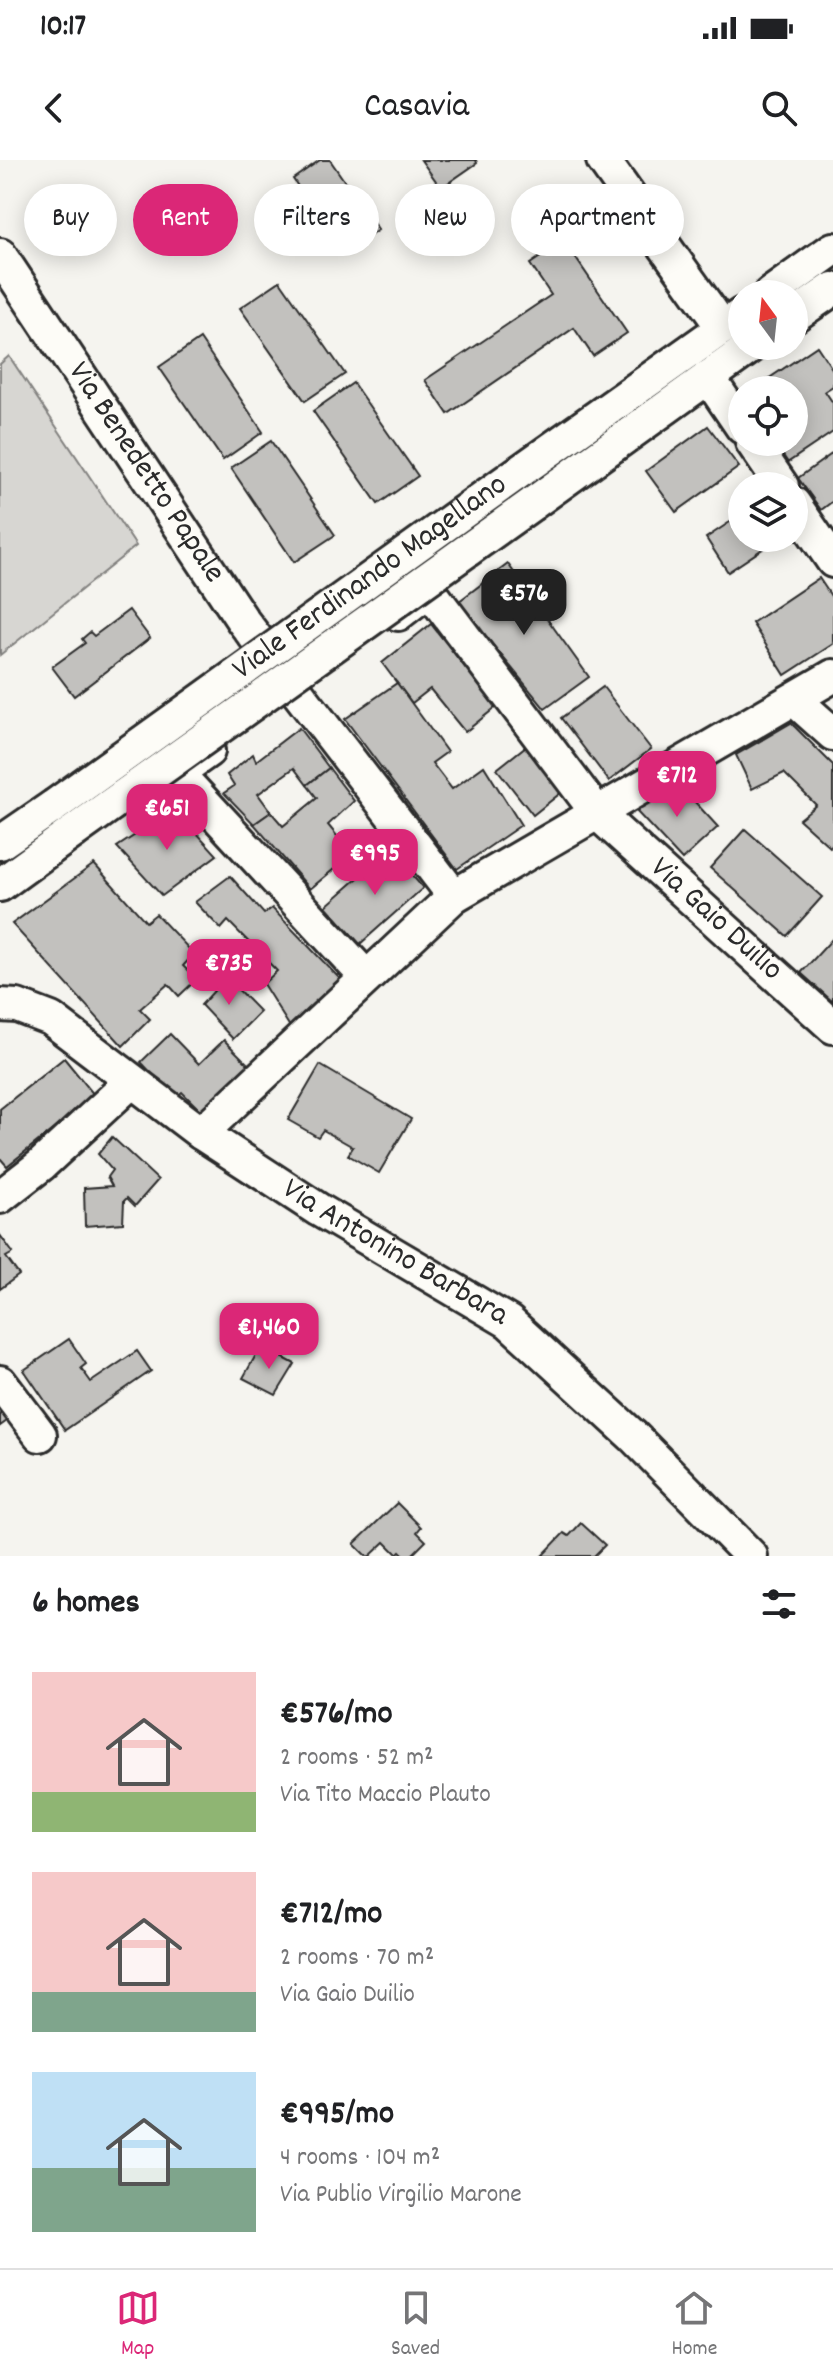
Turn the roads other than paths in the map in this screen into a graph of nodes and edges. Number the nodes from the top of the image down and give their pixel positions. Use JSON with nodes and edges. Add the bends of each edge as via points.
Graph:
{"nodes":[{"id":1,"x":603,"y":160,"type":"edge"},
{"id":2,"x":833,"y":249,"type":"edge"},
{"id":3,"x":0,"y":255,"type":"edge"},
{"id":4,"x":790,"y":280,"type":"edge"},
{"id":5,"x":833,"y":289,"type":"edge"},
{"id":6,"x":808,"y":306,"type":"edge"},
{"id":7,"x":728,"y":316,"type":"edge"},
{"id":8,"x":728,"y":324,"type":"edge"},
{"id":9,"x":732,"y":360,"type":"edge"},
{"id":10,"x":708,"y":377,"type":"junction"},
{"id":11,"x":728,"y":406,"type":"edge"},
{"id":12,"x":808,"y":524,"type":"edge"},
{"id":13,"x":833,"y":561,"type":"edge"},
{"id":14,"x":833,"y":676,"type":"edge"},
{"id":15,"x":297,"y":689,"type":"junction"},
{"id":16,"x":795,"y":700,"type":"junction"},
{"id":17,"x":833,"y":734,"type":"edge"},
{"id":18,"x":598,"y":814,"type":"junction"},
{"id":19,"x":0,"y":843,"type":"edge"},
{"id":20,"x":0,"y":885,"type":"edge"},
{"id":21,"x":454,"y":896,"type":"junction"},
{"id":22,"x":366,"y":977,"type":"junction"},
{"id":23,"x":0,"y":1005,"type":"edge"},
{"id":24,"x":833,"y":1027,"type":"edge"},
{"id":25,"x":132,"y":1081,"type":"junction"},
{"id":26,"x":201,"y":1133,"type":"junction"},
{"id":27,"x":0,"y":1197,"type":"edge"},
{"id":28,"x":0,"y":1382,"type":"edge"},
{"id":29,"x":40,"y":1435,"type":"dead end"},
{"id":30,"x":751,"y":1556,"type":"edge"}],
"edges":[{"from":1,"to":7,"type":"street"},
{"from":2,"to":4,"type":"street"},
{"from":3,"to":15,"type":"street","name":"Via Benedetto Papale","via":[[243,621]]},
{"from":5,"to":6,"type":"street"},
{"from":8,"to":19,"type":"street","name":"Viale Ferdinando Magellano","bridge":true},
{"from":9,"to":10,"type":"street","name":"Viale Ferdinando Magellano"},
{"from":10,"to":11,"type":"street"},
{"from":10,"to":20,"type":"street","name":"Viale Ferdinando Magellano","bridge":true},
{"from":12,"to":13,"type":"street"},
{"from":14,"to":16,"type":"street"},
{"from":15,"to":18,"type":"street","name":"Via Gaio Duilio","via":[[429,590]]},
{"from":15,"to":21,"type":"street","name":"Via Benedetto Papale"},
{"from":15,"to":22,"type":"street","via":[[177,773]]},
{"from":16,"to":17,"type":"street"},
{"from":16,"to":18,"type":"street"},
{"from":18,"to":21,"type":"street"},
{"from":18,"to":24,"type":"street","name":"Via Gaio Duilio"},
{"from":21,"to":22,"type":"street"},
{"from":22,"to":26,"type":"street"},
{"from":23,"to":25,"type":"street","name":"Via Antonino Barbara","via":[[51,1019]]},
{"from":25,"to":26,"type":"street","name":"Via Antonino Barbara"},
{"from":25,"to":27,"type":"street"},
{"from":26,"to":30,"type":"street","name":"Via Antonino Barbara","via":[[509,1322],[633,1436]]},
{"from":28,"to":29,"type":"street"}]}
